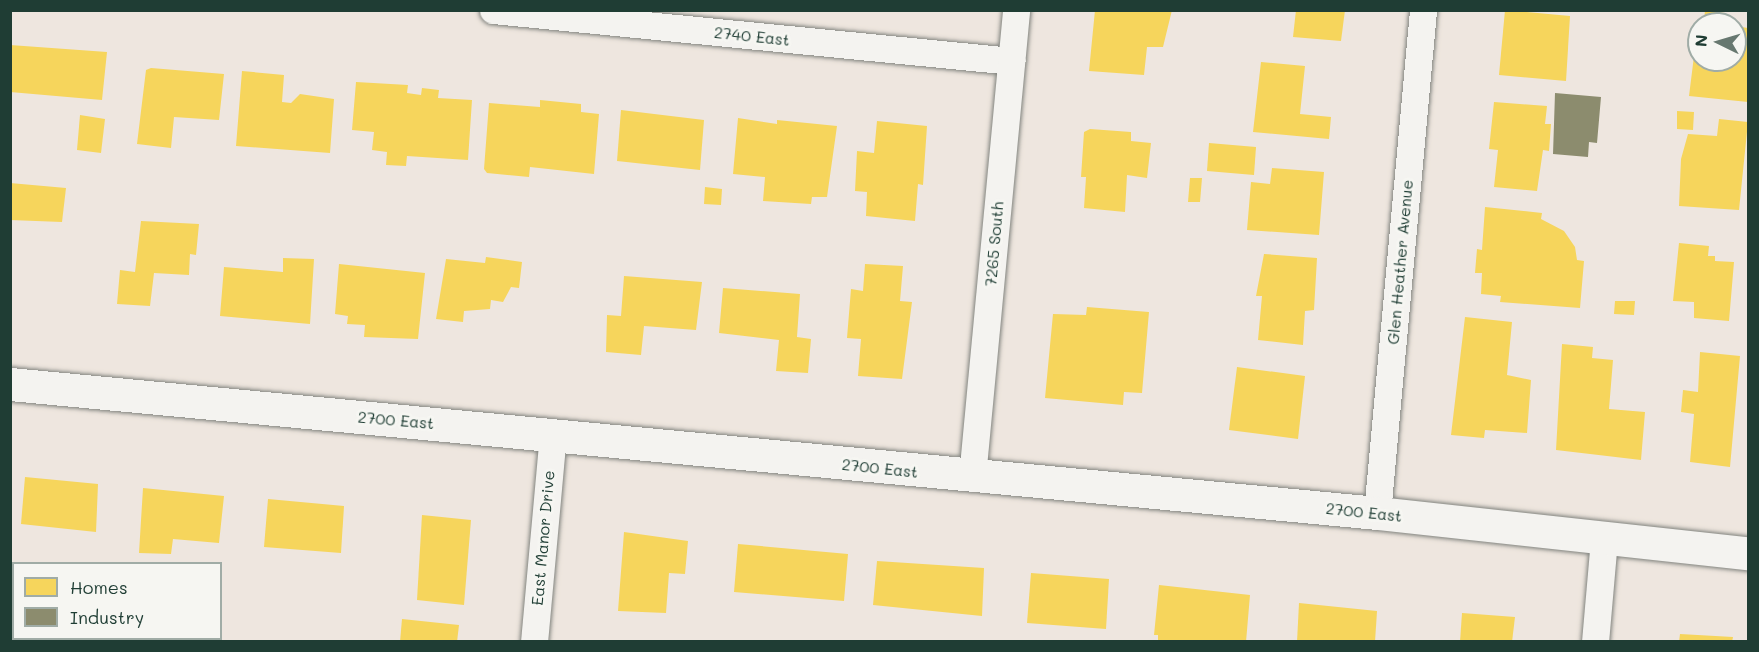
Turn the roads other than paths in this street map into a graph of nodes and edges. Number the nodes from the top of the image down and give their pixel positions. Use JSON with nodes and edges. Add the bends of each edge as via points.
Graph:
{"nodes":[{"id":1,"x":493,"y":10,"type":"edge"},
{"id":2,"x":1016,"y":10,"type":"edge"},
{"id":3,"x":1424,"y":10,"type":"edge"},
{"id":4,"x":1011,"y":61,"type":"junction"},
{"id":5,"x":10,"y":384,"type":"edge"},
{"id":6,"x":553,"y":435,"type":"junction"},
{"id":7,"x":972,"y":477,"type":"junction"},
{"id":8,"x":1377,"y":513,"type":"junction"},
{"id":9,"x":1604,"y":539,"type":"junction"},
{"id":10,"x":1749,"y":553,"type":"edge"},
{"id":11,"x":534,"y":642,"type":"edge"},
{"id":12,"x":1595,"y":642,"type":"edge"}],
"edges":[{"from":1,"to":4,"type":"street","name":"2740 East"},
{"from":2,"to":4,"type":"street","name":"7265 South"},
{"from":3,"to":8,"type":"street","name":"Glen Heather Avenue"},
{"from":4,"to":7,"type":"street","name":"7265 South"},
{"from":5,"to":6,"type":"street","name":"2700 East"},
{"from":6,"to":7,"type":"street","name":"2700 East"},
{"from":6,"to":11,"type":"street","name":"East Manor Drive"},
{"from":7,"to":8,"type":"street","name":"2700 East"},
{"from":8,"to":9,"type":"street","name":"2700 East"},
{"from":9,"to":10,"type":"street","name":"2700 East"},
{"from":9,"to":12,"type":"street"}]}
